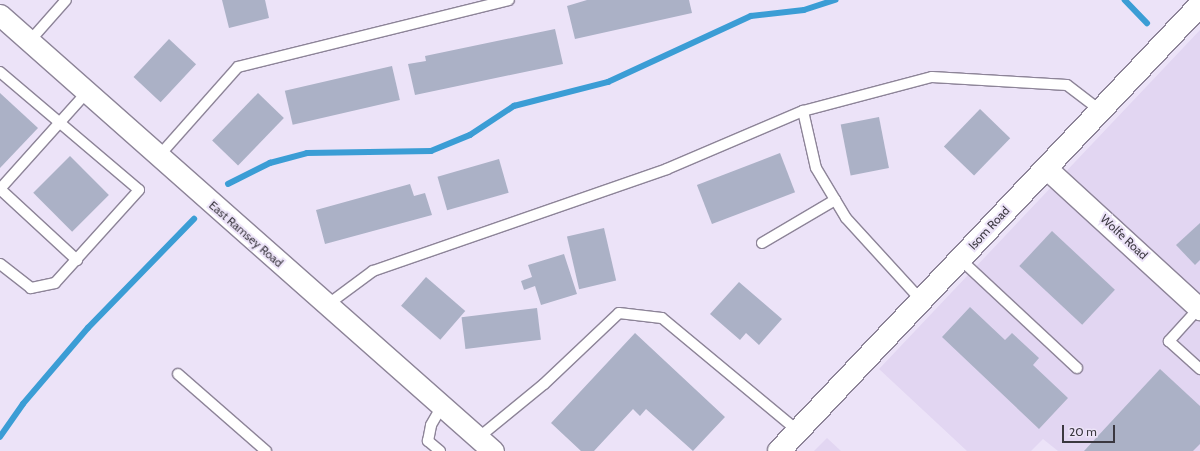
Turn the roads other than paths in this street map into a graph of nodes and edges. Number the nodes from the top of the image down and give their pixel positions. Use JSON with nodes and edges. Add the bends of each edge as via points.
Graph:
{"nodes":[{"id":1,"x":66,"y":0,"type":"edge"},
{"id":2,"x":509,"y":0,"type":"edge"},
{"id":3,"x":491,"y":3,"type":"edge"},
{"id":4,"x":1200,"y":5,"type":"edge"},
{"id":5,"x":1,"y":18,"type":"edge"},
{"id":6,"x":28,"y":43,"type":"junction"},
{"id":7,"x":0,"y":72,"type":"edge"},
{"id":8,"x":86,"y":93,"type":"junction"},
{"id":9,"x":803,"y":111,"type":"junction"},
{"id":10,"x":1101,"y":111,"type":"junction"},
{"id":11,"x":60,"y":122,"type":"junction"},
{"id":12,"x":158,"y":157,"type":"junction"},
{"id":13,"x":1046,"y":168,"type":"junction"},
{"id":14,"x":0,"y":189,"type":"edge"},
{"id":15,"x":835,"y":200,"type":"junction"},
{"id":16,"x":762,"y":243,"type":"dead end"},
{"id":17,"x":960,"y":259,"type":"junction"},
{"id":18,"x":77,"y":260,"type":"junction"},
{"id":19,"x":0,"y":264,"type":"edge"},
{"id":20,"x":921,"y":300,"type":"junction"},
{"id":21,"x":327,"y":305,"type":"junction"},
{"id":22,"x":1200,"y":308,"type":"edge"},
{"id":23,"x":1077,"y":368,"type":"dead end"},
{"id":24,"x":1200,"y":369,"type":"edge"},
{"id":25,"x":178,"y":374,"type":"dead end"},
{"id":26,"x":442,"y":406,"type":"junction"},
{"id":27,"x":797,"y":430,"type":"junction"},
{"id":28,"x":478,"y":438,"type":"junction"},
{"id":29,"x":266,"y":451,"type":"edge"},
{"id":30,"x":440,"y":451,"type":"edge"},
{"id":31,"x":493,"y":451,"type":"edge"},
{"id":32,"x":779,"y":451,"type":"edge"}],
"edges":[{"from":1,"to":6,"type":"lane"},
{"from":2,"to":3,"type":"lane"},
{"from":3,"to":12,"type":"lane","via":[[238,67]]},
{"from":4,"to":10,"type":"street","name":"Isom Road"},
{"from":5,"to":6,"type":"street","name":"East Ramsey Road"},
{"from":6,"to":8,"type":"street","name":"East Ramsey Road"},
{"from":7,"to":11,"type":"lane"},
{"from":8,"to":11,"type":"lane"},
{"from":8,"to":12,"type":"street","name":"East Ramsey Road"},
{"from":9,"to":10,"type":"lane","via":[[932,77],[1068,85]]},
{"from":9,"to":15,"type":"lane","via":[[816,168]]},
{"from":9,"to":21,"type":"lane","via":[[667,169],[373,272]]},
{"from":10,"to":13,"type":"street","name":"Isom Road"},
{"from":11,"to":14,"type":"lane"},
{"from":11,"to":18,"type":"lane","via":[[139,190]]},
{"from":12,"to":21,"type":"street","name":"East Ramsey Road"},
{"from":13,"to":17,"type":"street","name":"Isom Road"},
{"from":13,"to":22,"type":"street","name":"Wolfe Road"},
{"from":14,"to":18,"type":"lane"},
{"from":15,"to":16,"type":"lane"},
{"from":15,"to":20,"type":"lane","via":[[846,218]]},
{"from":17,"to":20,"type":"street","name":"Isom Road"},
{"from":17,"to":23,"type":"lane"},
{"from":18,"to":19,"type":"lane","via":[[55,283],[40,288],[31,288],[20,282]]},
{"from":20,"to":27,"type":"street","name":"Isom Road"},
{"from":21,"to":26,"type":"street","name":"East Ramsey Road"},
{"from":22,"to":24,"type":"lane","via":[[1169,341]]},
{"from":25,"to":29,"type":"lane"},
{"from":26,"to":28,"type":"street","name":"East Ramsey Road"},
{"from":26,"to":30,"type":"lane","via":[[431,425],[428,441]]},
{"from":27,"to":28,"type":"lane","via":[[662,318],[619,313],[544,384]]},
{"from":27,"to":32,"type":"street","name":"Isom Road"},
{"from":28,"to":31,"type":"street","name":"East Ramsey Road"}]}
